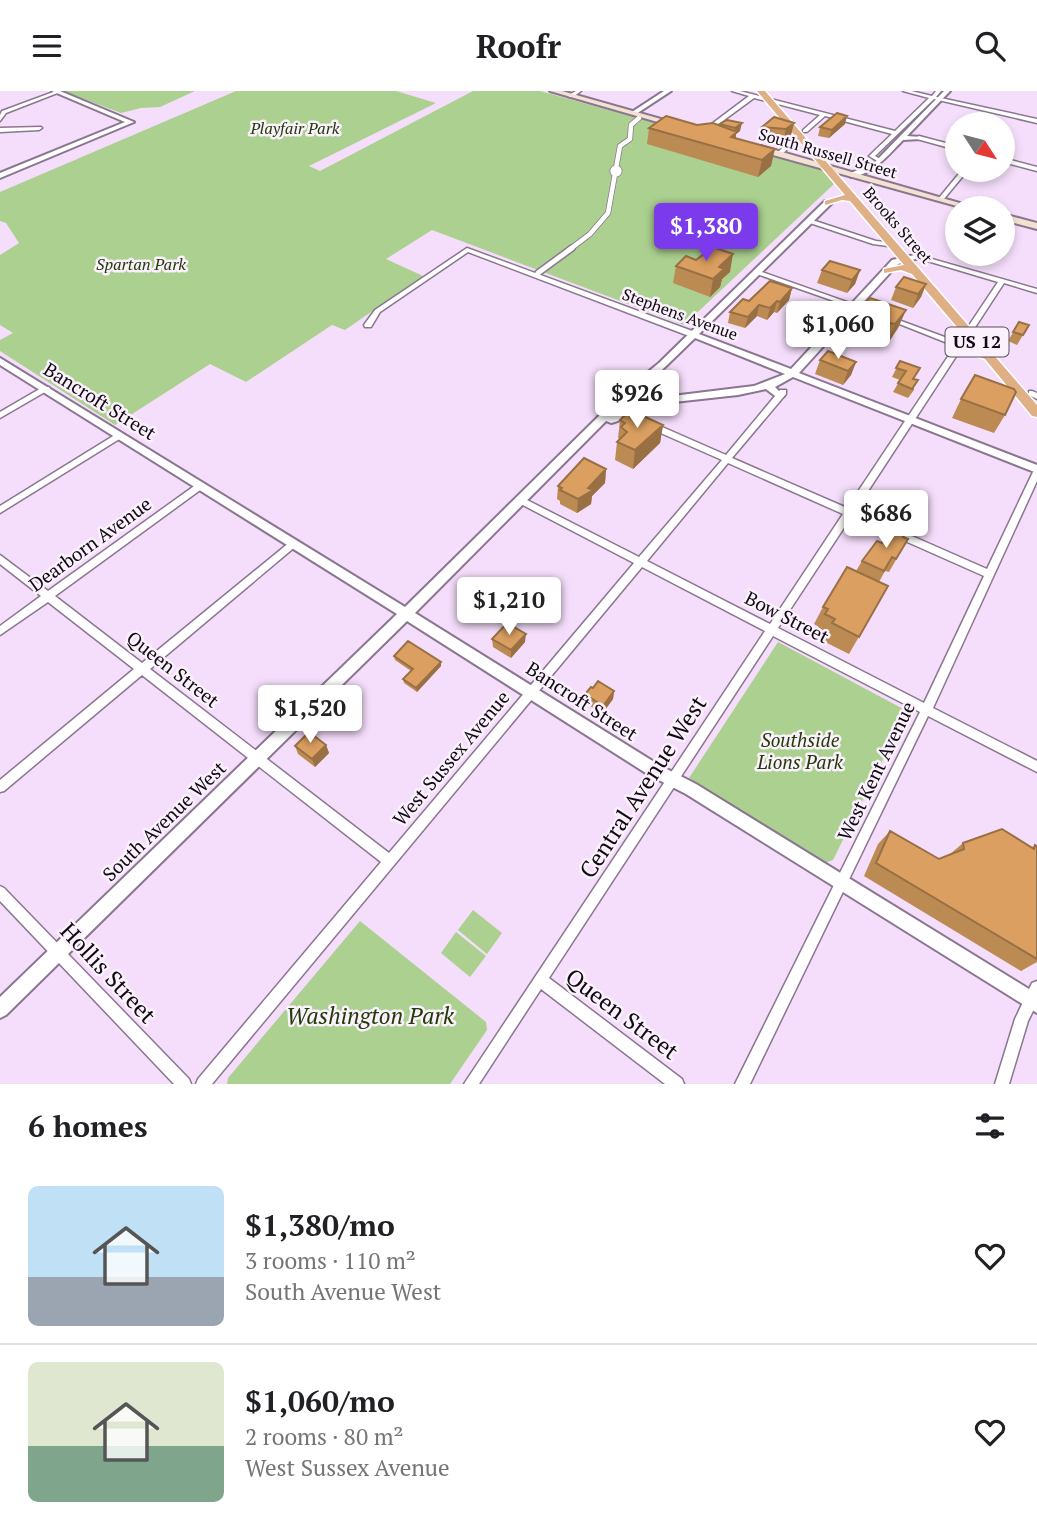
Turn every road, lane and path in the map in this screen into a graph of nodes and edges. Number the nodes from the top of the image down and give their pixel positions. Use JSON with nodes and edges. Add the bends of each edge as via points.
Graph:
{"nodes":[{"id":1,"x":554,"y":91,"type":"edge"},
{"id":2,"x":668,"y":91,"type":"edge"},
{"id":3,"x":734,"y":91,"type":"edge"},
{"id":4,"x":905,"y":91,"type":"edge"},
{"id":5,"x":947,"y":91,"type":"edge"},
{"id":6,"x":56,"y":92,"type":"edge"},
{"id":7,"x":575,"y":93,"type":"edge"},
{"id":8,"x":756,"y":93,"type":"edge"},
{"id":9,"x":936,"y":96,"type":"edge"},
{"id":10,"x":773,"y":98,"type":"edge"},
{"id":11,"x":999,"y":112,"type":"edge"},
{"id":12,"x":824,"y":114,"type":"junction"},
{"id":13,"x":637,"y":115,"type":"junction"},
{"id":14,"x":1015,"y":116,"type":"edge"},
{"id":15,"x":0,"y":119,"type":"edge"},
{"id":16,"x":1037,"y":121,"type":"edge"},
{"id":17,"x":39,"y":128,"type":"dead end"},
{"id":18,"x":0,"y":130,"type":"edge"},
{"id":19,"x":704,"y":132,"type":"junction"},
{"id":20,"x":908,"y":132,"type":"junction"},
{"id":21,"x":803,"y":133,"type":"junction"},
{"id":22,"x":716,"y":136,"type":"edge"},
{"id":23,"x":899,"y":136,"type":"junction"},
{"id":24,"x":919,"y":138,"type":"junction"},
{"id":25,"x":751,"y":145,"type":"edge"},
{"id":26,"x":945,"y":145,"type":"edge"},
{"id":27,"x":779,"y":154,"type":"junction"},
{"id":28,"x":879,"y":160,"type":"junction"},
{"id":29,"x":1015,"y":163,"type":"edge"},
{"id":30,"x":830,"y":169,"type":"junction"},
{"id":31,"x":1037,"y":169,"type":"edge"},
{"id":32,"x":0,"y":176,"type":"edge"},
{"id":33,"x":847,"y":178,"type":"junction"},
{"id":34,"x":955,"y":182,"type":"edge"},
{"id":35,"x":851,"y":198,"type":"junction"},
{"id":36,"x":942,"y":198,"type":"junction"},
{"id":37,"x":945,"y":199,"type":"edge"},
{"id":38,"x":828,"y":202,"type":"junction"},
{"id":39,"x":1015,"y":219,"type":"edge"},
{"id":40,"x":809,"y":221,"type":"junction"},
{"id":41,"x":1036,"y":223,"type":"edge"},
{"id":42,"x":884,"y":233,"type":"junction"},
{"id":43,"x":867,"y":240,"type":"junction"},
{"id":44,"x":895,"y":245,"type":"junction"},
{"id":45,"x":911,"y":257,"type":"junction"},
{"id":46,"x":888,"y":271,"type":"junction"},
{"id":47,"x":756,"y":272,"type":"junction"},
{"id":48,"x":918,"y":272,"type":"junction"},
{"id":49,"x":538,"y":273,"type":"dead end"},
{"id":50,"x":1002,"y":281,"type":"junction"},
{"id":51,"x":1037,"y":291,"type":"edge"},
{"id":52,"x":853,"y":306,"type":"junction"},
{"id":53,"x":368,"y":324,"type":"dead end"},
{"id":54,"x":971,"y":327,"type":"junction"},
{"id":55,"x":692,"y":334,"type":"junction"},
{"id":56,"x":959,"y":345,"type":"junction"},
{"id":57,"x":989,"y":357,"type":"junction"},
{"id":58,"x":0,"y":361,"type":"edge"},
{"id":59,"x":662,"y":365,"type":"junction"},
{"id":60,"x":792,"y":375,"type":"junction"},
{"id":61,"x":767,"y":384,"type":"junction"},
{"id":62,"x":46,"y":389,"type":"junction"},
{"id":63,"x":781,"y":394,"type":"joint"},
{"id":64,"x":1035,"y":402,"type":"edge"},
{"id":65,"x":624,"y":414,"type":"junction"},
{"id":66,"x":0,"y":415,"type":"edge"},
{"id":67,"x":910,"y":420,"type":"junction"},
{"id":68,"x":596,"y":426,"type":"junction"},
{"id":69,"x":118,"y":436,"type":"junction"},
{"id":70,"x":727,"y":459,"type":"junction"},
{"id":71,"x":1037,"y":470,"type":"edge"},
{"id":72,"x":200,"y":486,"type":"junction"},
{"id":73,"x":520,"y":500,"type":"junction"},
{"id":74,"x":0,"y":510,"type":"edge"},
{"id":75,"x":848,"y":512,"type":"junction"},
{"id":76,"x":293,"y":544,"type":"junction"},
{"id":77,"x":0,"y":559,"type":"edge"},
{"id":78,"x":641,"y":563,"type":"junction"},
{"id":79,"x":989,"y":574,"type":"junction"},
{"id":80,"x":48,"y":596,"type":"junction"},
{"id":81,"x":406,"y":614,"type":"junction"},
{"id":82,"x":772,"y":629,"type":"junction"},
{"id":83,"x":0,"y":631,"type":"edge"},
{"id":84,"x":142,"y":669,"type":"junction"},
{"id":85,"x":531,"y":691,"type":"junction"},
{"id":86,"x":925,"y":709,"type":"junction"},
{"id":87,"x":257,"y":758,"type":"junction"},
{"id":88,"x":1037,"y":767,"type":"edge"},
{"id":89,"x":672,"y":780,"type":"junction"},
{"id":90,"x":0,"y":787,"type":"edge"},
{"id":91,"x":388,"y":860,"type":"junction"},
{"id":92,"x":842,"y":882,"type":"junction"},
{"id":93,"x":0,"y":892,"type":"edge"},
{"id":94,"x":59,"y":951,"type":"junction"},
{"id":95,"x":540,"y":980,"type":"junction"},
{"id":96,"x":1035,"y":997,"type":"edge"},
{"id":97,"x":0,"y":1009,"type":"edge"},
{"id":98,"x":184,"y":1084,"type":"edge"},
{"id":99,"x":203,"y":1084,"type":"edge"},
{"id":100,"x":471,"y":1084,"type":"edge"},
{"id":101,"x":677,"y":1084,"type":"edge"},
{"id":102,"x":742,"y":1084,"type":"edge"},
{"id":103,"x":1002,"y":1084,"type":"edge"}],
"edges":[{"from":1,"to":7,"type":"main road"},
{"from":2,"to":13,"type":"street"},
{"from":3,"to":8,"type":"street"},
{"from":4,"to":9,"type":"street"},
{"from":5,"to":9,"type":"street"},
{"from":6,"to":15,"type":"street","via":[[4,112]]},
{"from":6,"to":32,"type":"street","via":[[130,120]]},
{"from":7,"to":13,"type":"main road"},
{"from":8,"to":10,"type":"highway","name":"Brooks Street","number":"US 12"},
{"from":8,"to":19,"type":"street"},
{"from":9,"to":11,"type":"street"},
{"from":9,"to":20,"type":"street"},
{"from":9,"to":23,"type":"street"},
{"from":10,"to":12,"type":"street"},
{"from":10,"to":21,"type":"highway","name":"Brooks Street","number":"US 12"},
{"from":12,"to":21,"type":"street"},
{"from":12,"to":23,"type":"street"},
{"from":13,"to":19,"type":"main road"},
{"from":13,"to":49,"type":"street","via":[[629,139],[620,146],[606,215],[590,234]]},
{"from":14,"to":16,"type":"street"},
{"from":17,"to":18,"type":"street"},
{"from":19,"to":22,"type":"main road"},
{"from":20,"to":23,"type":"street"},
{"from":20,"to":24,"type":"street"},
{"from":21,"to":27,"type":"street"},
{"from":21,"to":30,"type":"highway","name":"Brooks Street","number":"US 12"},
{"from":21,"to":33,"type":"highway","name":"Brooks Street","number":"US 12"},
{"from":23,"to":24,"type":"street"},
{"from":23,"to":28,"type":"street"},
{"from":23,"to":28,"type":"street","via":[[872,156]]},
{"from":24,"to":26,"type":"street"},
{"from":25,"to":27,"type":"main road","name":"South Russell Street"},
{"from":27,"to":30,"type":"main road","name":"South Russell Street"},
{"from":28,"to":33,"type":"street"},
{"from":29,"to":31,"type":"street"},
{"from":30,"to":33,"type":"highway","name":"Brooks Street","number":"US 12"},
{"from":33,"to":35,"type":"highway","name":"Brooks Street","number":"US 12"},
{"from":33,"to":36,"type":"main road","name":"South Russell Street"},
{"from":33,"to":38,"type":"highway"},
{"from":33,"to":45,"type":"highway","name":"Brooks Street","number":"US 12"},
{"from":34,"to":36,"type":"street"},
{"from":35,"to":38,"type":"highway"},
{"from":35,"to":42,"type":"highway","name":"Brooks Street","number":"US 12"},
{"from":36,"to":37,"type":"main road","name":"South Russell Street"},
{"from":38,"to":40,"type":"street","name":"South Avenue West"},
{"from":39,"to":41,"type":"main road"},
{"from":40,"to":43,"type":"street"},
{"from":40,"to":47,"type":"street","name":"South Avenue West"},
{"from":42,"to":43,"type":"street","via":[[880,239]]},
{"from":42,"to":44,"type":"highway","name":"Brooks Street","number":"US 12"},
{"from":43,"to":44,"type":"street"},
{"from":44,"to":45,"type":"highway","name":"Brooks Street","number":"US 12"},
{"from":45,"to":46,"type":"street","via":[[897,260]]},
{"from":45,"to":48,"type":"highway","name":"Brooks Street","number":"US 12"},
{"from":45,"to":50,"type":"street"},
{"from":45,"to":54,"type":"highway","name":"Brooks Street","number":"US 12"},
{"from":46,"to":48,"type":"highway","via":[[901,267]]},
{"from":46,"to":52,"type":"street"},
{"from":47,"to":52,"type":"street"},
{"from":47,"to":55,"type":"street","name":"South Avenue West"},
{"from":48,"to":54,"type":"highway","name":"Brooks Street","number":"US 12"},
{"from":50,"to":51,"type":"street"},
{"from":50,"to":54,"type":"street","name":"Central Avenue West"},
{"from":52,"to":56,"type":"street"},
{"from":52,"to":60,"type":"street"},
{"from":53,"to":55,"type":"street","name":"Stephens Avenue","via":[[377,311],[467,250]]},
{"from":54,"to":56,"type":"street","name":"Central Avenue West"},
{"from":54,"to":57,"type":"highway","name":"Brooks Street","number":"US 12"},
{"from":54,"to":64,"type":"highway","name":"Brooks Street","number":"US 12"},
{"from":55,"to":59,"type":"street","name":"South Avenue West"},
{"from":55,"to":60,"type":"street","name":"Stephens Avenue"},
{"from":56,"to":57,"type":"highway"},
{"from":56,"to":67,"type":"street","name":"Central Avenue West"},
{"from":57,"to":64,"type":"highway","name":"Brooks Street","number":"US 12"},
{"from":58,"to":62,"type":"street","name":"Bancroft Street"},
{"from":59,"to":65,"type":"street","name":"South Avenue West"},
{"from":59,"to":68,"type":"street","name":"South Avenue West"},
{"from":60,"to":61,"type":"street"},
{"from":60,"to":67,"type":"street","name":"Stephens Avenue"},
{"from":61,"to":63,"type":"street"},
{"from":61,"to":65,"type":"street","via":[[731,393],[676,397]]},
{"from":62,"to":66,"type":"street"},
{"from":62,"to":69,"type":"street","name":"Bancroft Street"},
{"from":63,"to":70,"type":"street","name":"West Sussex Avenue"},
{"from":65,"to":68,"type":"street","name":"South Avenue West"},
{"from":65,"to":70,"type":"street"},
{"from":67,"to":71,"type":"street","name":"Stephens Avenue"},
{"from":67,"to":75,"type":"street","name":"Central Avenue West"},
{"from":68,"to":73,"type":"street","name":"South Avenue West"},
{"from":69,"to":72,"type":"street","name":"Bancroft Street"},
{"from":69,"to":74,"type":"street"},
{"from":70,"to":75,"type":"street"},
{"from":70,"to":78,"type":"street","name":"West Sussex Avenue"},
{"from":71,"to":79,"type":"street","name":"West Kent Avenue"},
{"from":72,"to":76,"type":"street","name":"Bancroft Street"},
{"from":72,"to":80,"type":"street","name":"Dearborn Avenue"},
{"from":73,"to":78,"type":"street","name":"Bow Street"},
{"from":73,"to":81,"type":"street","name":"South Avenue West"},
{"from":75,"to":79,"type":"street"},
{"from":75,"to":82,"type":"street","name":"Central Avenue West"},
{"from":76,"to":81,"type":"street","name":"Bancroft Street"},
{"from":76,"to":84,"type":"street"},
{"from":77,"to":80,"type":"street","name":"Queen Street"},
{"from":78,"to":82,"type":"street","name":"Bow Street"},
{"from":78,"to":85,"type":"street","name":"West Sussex Avenue"},
{"from":79,"to":86,"type":"street","name":"West Kent Avenue"},
{"from":80,"to":83,"type":"street","name":"Dearborn Avenue"},
{"from":80,"to":84,"type":"street","name":"Queen Street"},
{"from":81,"to":85,"type":"street","name":"Bancroft Street"},
{"from":81,"to":87,"type":"street","name":"South Avenue West"},
{"from":82,"to":86,"type":"street","name":"Bow Street"},
{"from":82,"to":89,"type":"street","name":"Central Avenue West"},
{"from":84,"to":87,"type":"street","name":"Queen Street"},
{"from":84,"to":90,"type":"street"},
{"from":85,"to":89,"type":"street","name":"Bancroft Street"},
{"from":85,"to":91,"type":"street","name":"West Sussex Avenue"},
{"from":86,"to":88,"type":"street","name":"Bow Street"},
{"from":86,"to":92,"type":"street","name":"West Kent Avenue"},
{"from":87,"to":91,"type":"street","name":"Queen Street"},
{"from":87,"to":94,"type":"street","name":"South Avenue West"},
{"from":89,"to":92,"type":"street","name":"Bancroft Street"},
{"from":89,"to":95,"type":"street","name":"Central Avenue West"},
{"from":91,"to":99,"type":"street","name":"West Sussex Avenue"},
{"from":92,"to":96,"type":"street","name":"Bancroft Street"},
{"from":92,"to":102,"type":"street","name":"West Kent Avenue"},
{"from":93,"to":94,"type":"street","name":"Hollis Street"},
{"from":94,"to":97,"type":"street","name":"South Avenue West"},
{"from":94,"to":98,"type":"street","name":"Hollis Street"},
{"from":95,"to":100,"type":"street","name":"Central Avenue West"},
{"from":95,"to":101,"type":"street","name":"Queen Street"},
{"from":96,"to":103,"type":"street","via":[[1022,1019]]}]}
